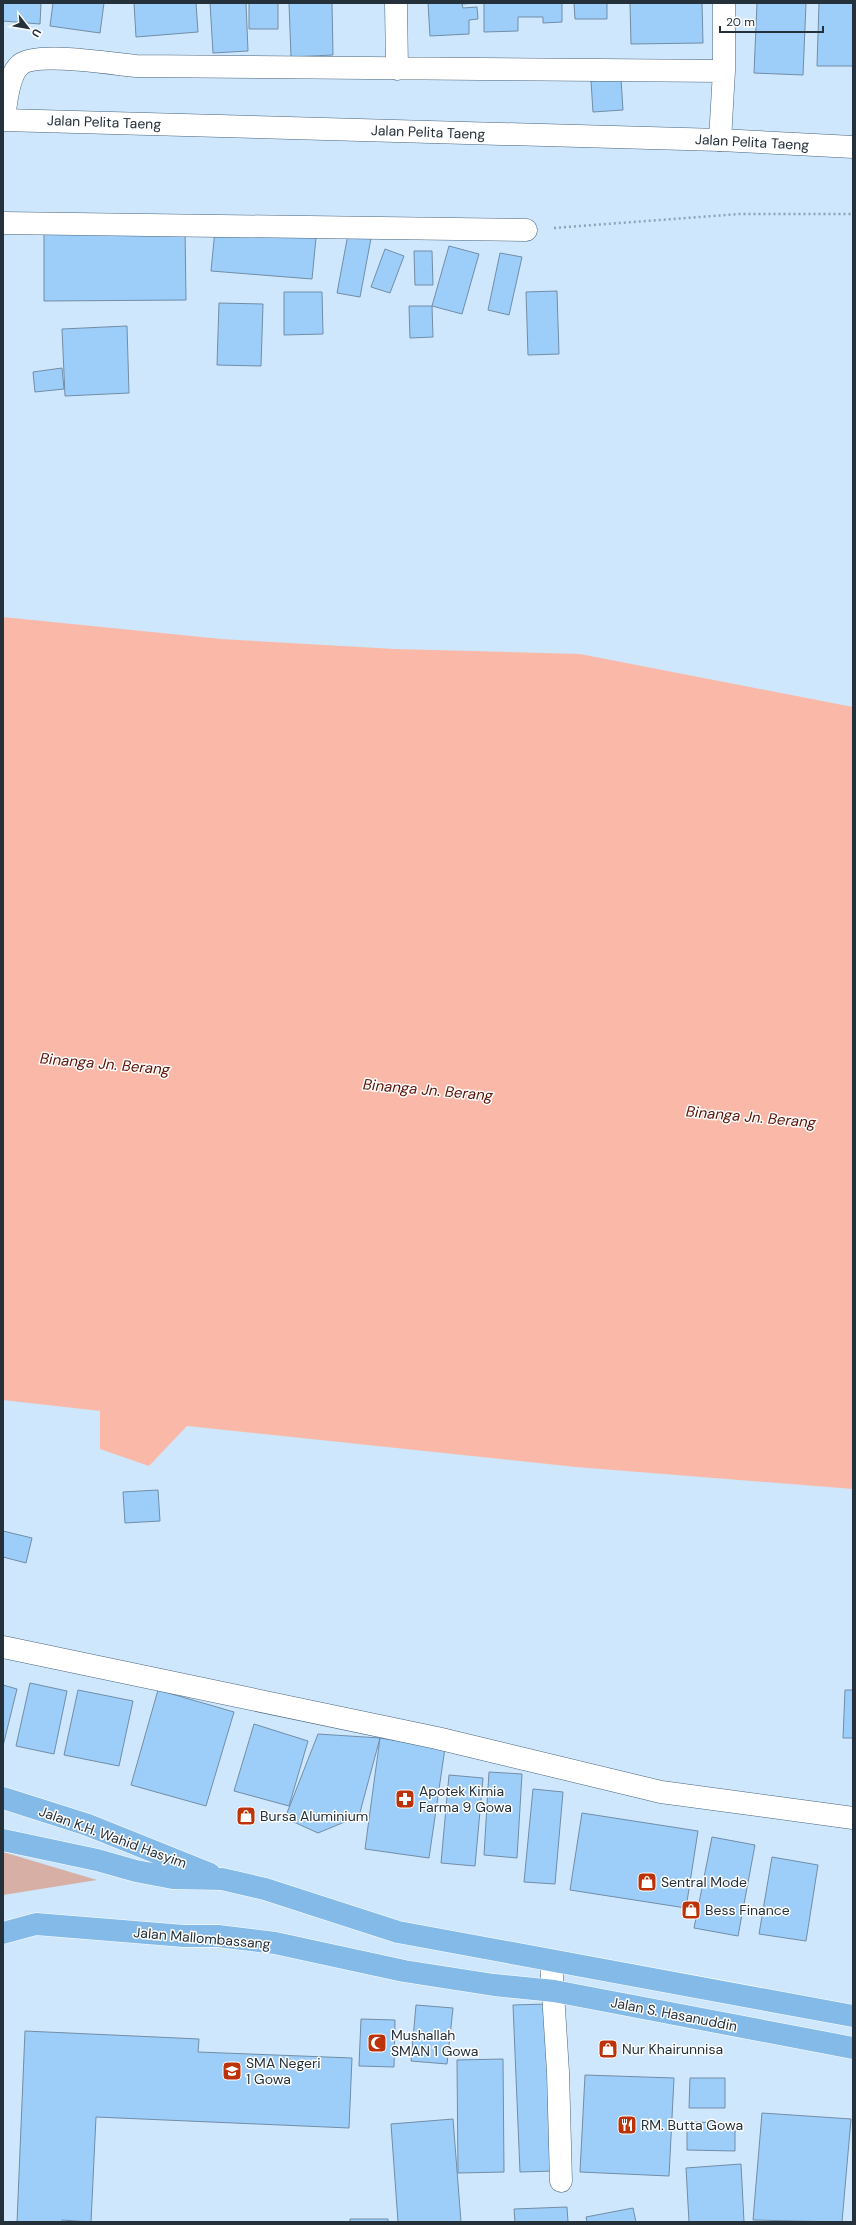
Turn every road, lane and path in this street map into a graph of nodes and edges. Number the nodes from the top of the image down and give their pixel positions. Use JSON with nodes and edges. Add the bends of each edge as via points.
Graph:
{"nodes":[{"id":1,"x":396,"y":3,"type":"edge"},
{"id":2,"x":724,"y":3,"type":"edge"},
{"id":3,"x":397,"y":69,"type":"junction"},
{"id":4,"x":724,"y":71,"type":"junction"},
{"id":5,"x":3,"y":120,"type":"edge"},
{"id":6,"x":720,"y":140,"type":"junction"},
{"id":7,"x":853,"y":147,"type":"edge"},
{"id":8,"x":853,"y":214,"type":"edge"},
{"id":9,"x":3,"y":223,"type":"edge"},
{"id":10,"x":526,"y":230,"type":"joint"},
{"id":11,"x":3,"y":1647,"type":"edge"},
{"id":12,"x":3,"y":1798,"type":"edge"},
{"id":13,"x":853,"y":1818,"type":"edge"},
{"id":14,"x":3,"y":1840,"type":"edge"},
{"id":15,"x":222,"y":1879,"type":"junction"},
{"id":16,"x":3,"y":1933,"type":"edge"},
{"id":17,"x":551,"y":1961,"type":"junction"},
{"id":18,"x":494,"y":1985,"type":"joint"},
{"id":19,"x":554,"y":1992,"type":"junction"},
{"id":20,"x":853,"y":2016,"type":"edge"},
{"id":21,"x":853,"y":2048,"type":"edge"},
{"id":22,"x":560,"y":2181,"type":"dead end"}],
"edges":[{"from":1,"to":3,"type":"street"},
{"from":2,"to":4,"type":"street"},
{"from":3,"to":4,"type":"street"},
{"from":3,"to":5,"type":"street","via":[[136,66],[56,58],[39,59],[20,65],[9,85]]},
{"from":4,"to":6,"type":"street"},
{"from":5,"to":6,"type":"street","name":"Jalan Pelita Taeng"},
{"from":6,"to":7,"type":"street","name":"Jalan Pelita Taeng"},
{"from":8,"to":10,"type":"path","via":[[739,214]]},
{"from":9,"to":10,"type":"street"},
{"from":11,"to":13,"type":"street","via":[[437,1738],[661,1792]]},
{"from":12,"to":15,"type":"highway","name":"Jalan K.H. Wahid Hasyim","via":[[88,1825]]},
{"from":14,"to":15,"type":"highway","name":"Jalan K.H. Wahid Hasyim","via":[[172,1878]]},
{"from":15,"to":17,"type":"highway","via":[[265,1889],[398,1932]]},
{"from":16,"to":18,"type":"highway","name":"Jalan Mallombassang","via":[[36,1924],[184,1936],[218,1936],[274,1943],[404,1970]]},
{"from":17,"to":19,"type":"street"},
{"from":17,"to":20,"type":"highway"},
{"from":18,"to":19,"type":"highway","name":"Jalan S. Hasanuddin"},
{"from":19,"to":21,"type":"highway","name":"Jalan S. Hasanuddin"},
{"from":19,"to":22,"type":"street"}]}
